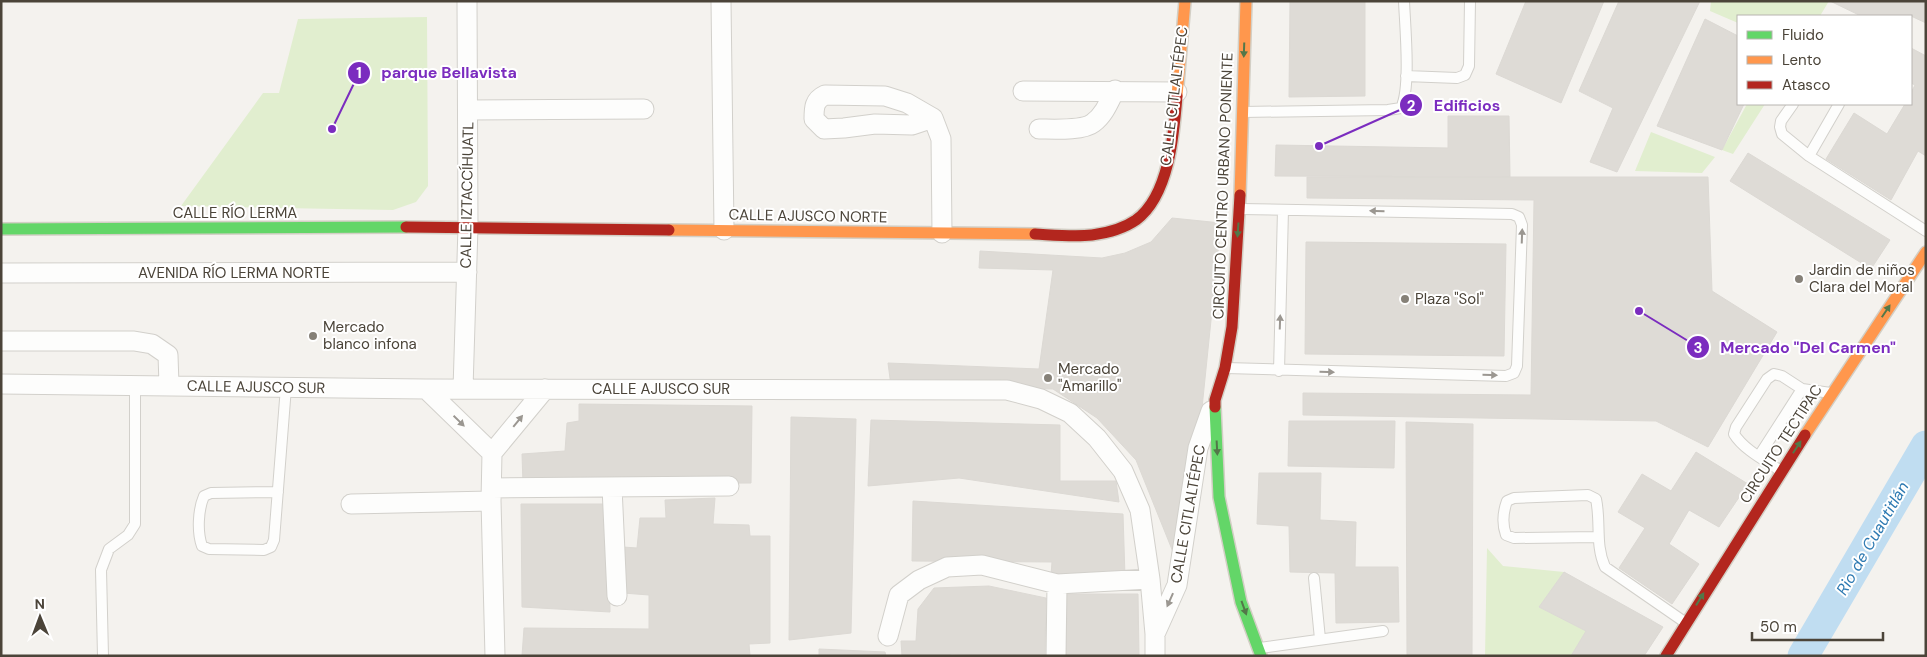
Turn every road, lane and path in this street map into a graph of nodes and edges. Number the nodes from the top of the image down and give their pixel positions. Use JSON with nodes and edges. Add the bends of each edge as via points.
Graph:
{"nodes":[{"id":1,"x":466,"y":1,"type":"edge"},
{"id":2,"x":721,"y":1,"type":"edge"},
{"id":3,"x":1185,"y":1,"type":"edge"},
{"id":4,"x":1246,"y":1,"type":"edge"},
{"id":5,"x":1404,"y":1,"type":"edge"},
{"id":6,"x":1470,"y":1,"type":"edge"},
{"id":7,"x":1406,"y":76,"type":"junction"},
{"id":8,"x":1115,"y":90,"type":"junction"},
{"id":9,"x":1023,"y":91,"type":"dead end"},
{"id":10,"x":1177,"y":92,"type":"junction"},
{"id":11,"x":1792,"y":105,"type":"edge"},
{"id":12,"x":1839,"y":105,"type":"edge"},
{"id":13,"x":644,"y":109,"type":"dead end"},
{"id":14,"x":468,"y":110,"type":"junction"},
{"id":15,"x":1242,"y":112,"type":"junction"},
{"id":16,"x":933,"y":118,"type":"junction"},
{"id":17,"x":1039,"y":129,"type":"dead end"},
{"id":18,"x":1809,"y":156,"type":"junction"},
{"id":19,"x":1240,"y":209,"type":"junction"},
{"id":20,"x":1283,"y":210,"type":"junction"},
{"id":21,"x":1142,"y":215,"type":"joint"},
{"id":22,"x":468,"y":227,"type":"junction"},
{"id":23,"x":1,"y":229,"type":"edge"},
{"id":24,"x":724,"y":230,"type":"junction"},
{"id":25,"x":1926,"y":231,"type":"edge"},
{"id":26,"x":942,"y":233,"type":"junction"},
{"id":27,"x":1926,"y":252,"type":"edge"},
{"id":28,"x":467,"y":272,"type":"junction"},
{"id":29,"x":1,"y":273,"type":"edge"},
{"id":30,"x":1,"y":340,"type":"edge"},
{"id":31,"x":1225,"y":368,"type":"junction"},
{"id":32,"x":1279,"y":370,"type":"junction"},
{"id":33,"x":1,"y":384,"type":"edge"},
{"id":34,"x":134,"y":385,"type":"junction"},
{"id":35,"x":170,"y":385,"type":"junction"},
{"id":36,"x":286,"y":387,"type":"junction"},
{"id":37,"x":463,"y":389,"type":"junction"},
{"id":38,"x":545,"y":389,"type":"junction"},
{"id":39,"x":1802,"y":389,"type":"junction"},
{"id":40,"x":426,"y":390,"type":"junction"},
{"id":41,"x":1832,"y":393,"type":"junction"},
{"id":42,"x":1214,"y":400,"type":"junction"},
{"id":43,"x":492,"y":453,"type":"junction"},
{"id":44,"x":1759,"y":456,"type":"junction"},
{"id":45,"x":1781,"y":472,"type":"junction"},
{"id":46,"x":729,"y":486,"type":"dead end"},
{"id":47,"x":612,"y":487,"type":"junction"},
{"id":48,"x":278,"y":492,"type":"junction"},
{"id":49,"x":492,"y":494,"type":"junction"},
{"id":50,"x":351,"y":504,"type":"dead end"},
{"id":51,"x":1598,"y":537,"type":"junction"},
{"id":52,"x":1314,"y":578,"type":"dead end"},
{"id":53,"x":1150,"y":579,"type":"junction"},
{"id":54,"x":1058,"y":584,"type":"junction"},
{"id":55,"x":617,"y":596,"type":"dead end"},
{"id":56,"x":1686,"y":623,"type":"junction"},
{"id":57,"x":1383,"y":631,"type":"dead end"},
{"id":58,"x":1155,"y":634,"type":"junction"},
{"id":59,"x":888,"y":636,"type":"dead end"},
{"id":60,"x":1320,"y":640,"type":"junction"},
{"id":61,"x":1260,"y":652,"type":"edge"},
{"id":62,"x":103,"y":656,"type":"edge"},
{"id":63,"x":495,"y":656,"type":"edge"},
{"id":64,"x":1056,"y":656,"type":"edge"},
{"id":65,"x":1155,"y":656,"type":"edge"},
{"id":66,"x":1666,"y":656,"type":"edge"}],
"edges":[{"from":1,"to":14,"type":"street","name":"CALLE IZTACCÍHUATL"},
{"from":2,"to":24,"type":"street"},
{"from":3,"to":10,"type":"street","name":"CALLE CITLALTÉPEC"},
{"from":4,"to":15,"type":"street","name":"CIRCUITO CENTRO URBANO PONIENTE","one_way":true},
{"from":5,"to":7,"type":"lane"},
{"from":6,"to":7,"type":"lane","via":[[1469,66],[1465,75],[1457,78]]},
{"from":7,"to":15,"type":"lane","via":[[1405,100],[1400,108]]},
{"from":8,"to":9,"type":"street"},
{"from":8,"to":10,"type":"street"},
{"from":8,"to":17,"type":"street","via":[[1105,111],[1092,125]]},
{"from":10,"to":21,"type":"street","name":"CALLE CITLALTÉPEC","via":[[1167,166],[1157,193]]},
{"from":11,"to":18,"type":"lane","via":[[1781,121],[1782,134]]},
{"from":12,"to":18,"type":"lane"},
{"from":13,"to":14,"type":"street"},
{"from":14,"to":22,"type":"street","name":"CALLE IZTACCÍHUATL"},
{"from":15,"to":19,"type":"street","name":"CIRCUITO CENTRO URBANO PONIENTE"},
{"from":16,"to":16,"type":"street","via":[[908,103],[885,96],[825,95],[814,104],[814,119],[824,129],[875,124],[912,125]]},
{"from":16,"to":26,"type":"street","via":[[940,139]]},
{"from":18,"to":25,"type":"lane"},
{"from":19,"to":20,"type":"lane"},
{"from":19,"to":31,"type":"street","name":"CIRCUITO CENTRO URBANO PONIENTE","one_way":true,"via":[[1232,327]]},
{"from":32,"to":20,"type":"lane","one_way":true},
{"from":32,"to":20,"type":"lane","one_way":true,"via":[[1506,376],[1514,373],[1517,366],[1522,225],[1519,217],[1512,214]]},
{"from":21,"to":26,"type":"street","name":"CALLE AJUSCO NORTE","via":[[1117,231],[1090,235]]},
{"from":22,"to":23,"type":"street","name":"CALLE RÍO LERMA"},
{"from":22,"to":24,"type":"street","name":"CALLE AJUSCO NORTE"},
{"from":22,"to":28,"type":"street","name":"CALLE IZTACCÍHUATL"},
{"from":24,"to":26,"type":"street","name":"CALLE AJUSCO NORTE"},
{"from":41,"to":27,"type":"street","name":"CIRCUITO TECTIPAC","one_way":true},
{"from":28,"to":29,"type":"street","name":"AVENIDA RÍO LERMA NORTE"},
{"from":28,"to":37,"type":"street","name":"CALLE IZTACCÍHUATL"},
{"from":30,"to":35,"type":"street","via":[[152,344],[168,354]]},
{"from":31,"to":32,"type":"lane"},
{"from":31,"to":42,"type":"street","name":"CIRCUITO CENTRO URBANO PONIENTE"},
{"from":33,"to":34,"type":"street","name":"CALLE AJUSCO SUR"},
{"from":34,"to":35,"type":"street","name":"CALLE AJUSCO SUR"},
{"from":34,"to":62,"type":"lane","via":[[135,524],[128,536],[109,549],[102,570]]},
{"from":35,"to":36,"type":"street","name":"CALLE AJUSCO SUR"},
{"from":36,"to":40,"type":"street","name":"CALLE AJUSCO SUR"},
{"from":36,"to":48,"type":"lane"},
{"from":37,"to":38,"type":"street","name":"CALLE AJUSCO SUR"},
{"from":37,"to":40,"type":"street","name":"CALLE AJUSCO SUR"},
{"from":43,"to":38,"type":"street","one_way":true},
{"from":38,"to":53,"type":"street","name":"CALLE AJUSCO SUR","via":[[1006,390],[1041,399],[1070,413],[1097,438],[1123,471],[1140,510]]},
{"from":39,"to":41,"type":"lane"},
{"from":39,"to":44,"type":"lane"},
{"from":39,"to":44,"type":"lane","via":[[1782,376],[1774,374],[1767,378],[1734,434],[1738,441]]},
{"from":40,"to":43,"type":"street","one_way":true},
{"from":45,"to":41,"type":"street","name":"CIRCUITO TECTIPAC","one_way":true},
{"from":42,"to":58,"type":"street","name":"CALLE CITLALTÉPEC","one_way":true,"via":[[1198,448],[1176,585]]},
{"from":42,"to":61,"type":"street","one_way":true,"via":[[1219,497],[1242,602]]},
{"from":43,"to":49,"type":"street"},
{"from":44,"to":45,"type":"lane"},
{"from":56,"to":45,"type":"street","name":"CIRCUITO TECTIPAC","one_way":true},
{"from":46,"to":47,"type":"street"},
{"from":47,"to":49,"type":"street"},
{"from":47,"to":55,"type":"street"},
{"from":48,"to":48,"type":"lane","via":[[271,548],[209,549],[202,546],[199,538],[204,496],[211,493]]},
{"from":49,"to":50,"type":"street"},
{"from":49,"to":63,"type":"street"},
{"from":51,"to":51,"type":"lane","via":[[1514,538],[1506,535],[1504,508],[1507,501],[1514,498],[1588,495],[1596,499]]},
{"from":51,"to":56,"type":"lane","via":[[1605,567]]},
{"from":52,"to":60,"type":"lane"},
{"from":53,"to":54,"type":"street"},
{"from":53,"to":58,"type":"street","name":"CALLE AJUSCO SUR"},
{"from":54,"to":59,"type":"street","via":[[982,565],[947,567],[919,580],[899,595]]},
{"from":54,"to":64,"type":"street"},
{"from":56,"to":66,"type":"street","name":"CIRCUITO TECTIPAC"},
{"from":57,"to":60,"type":"lane"},
{"from":58,"to":65,"type":"street","name":"CALLE CITLALTÉPEC"},
{"from":60,"to":61,"type":"lane"}]}
